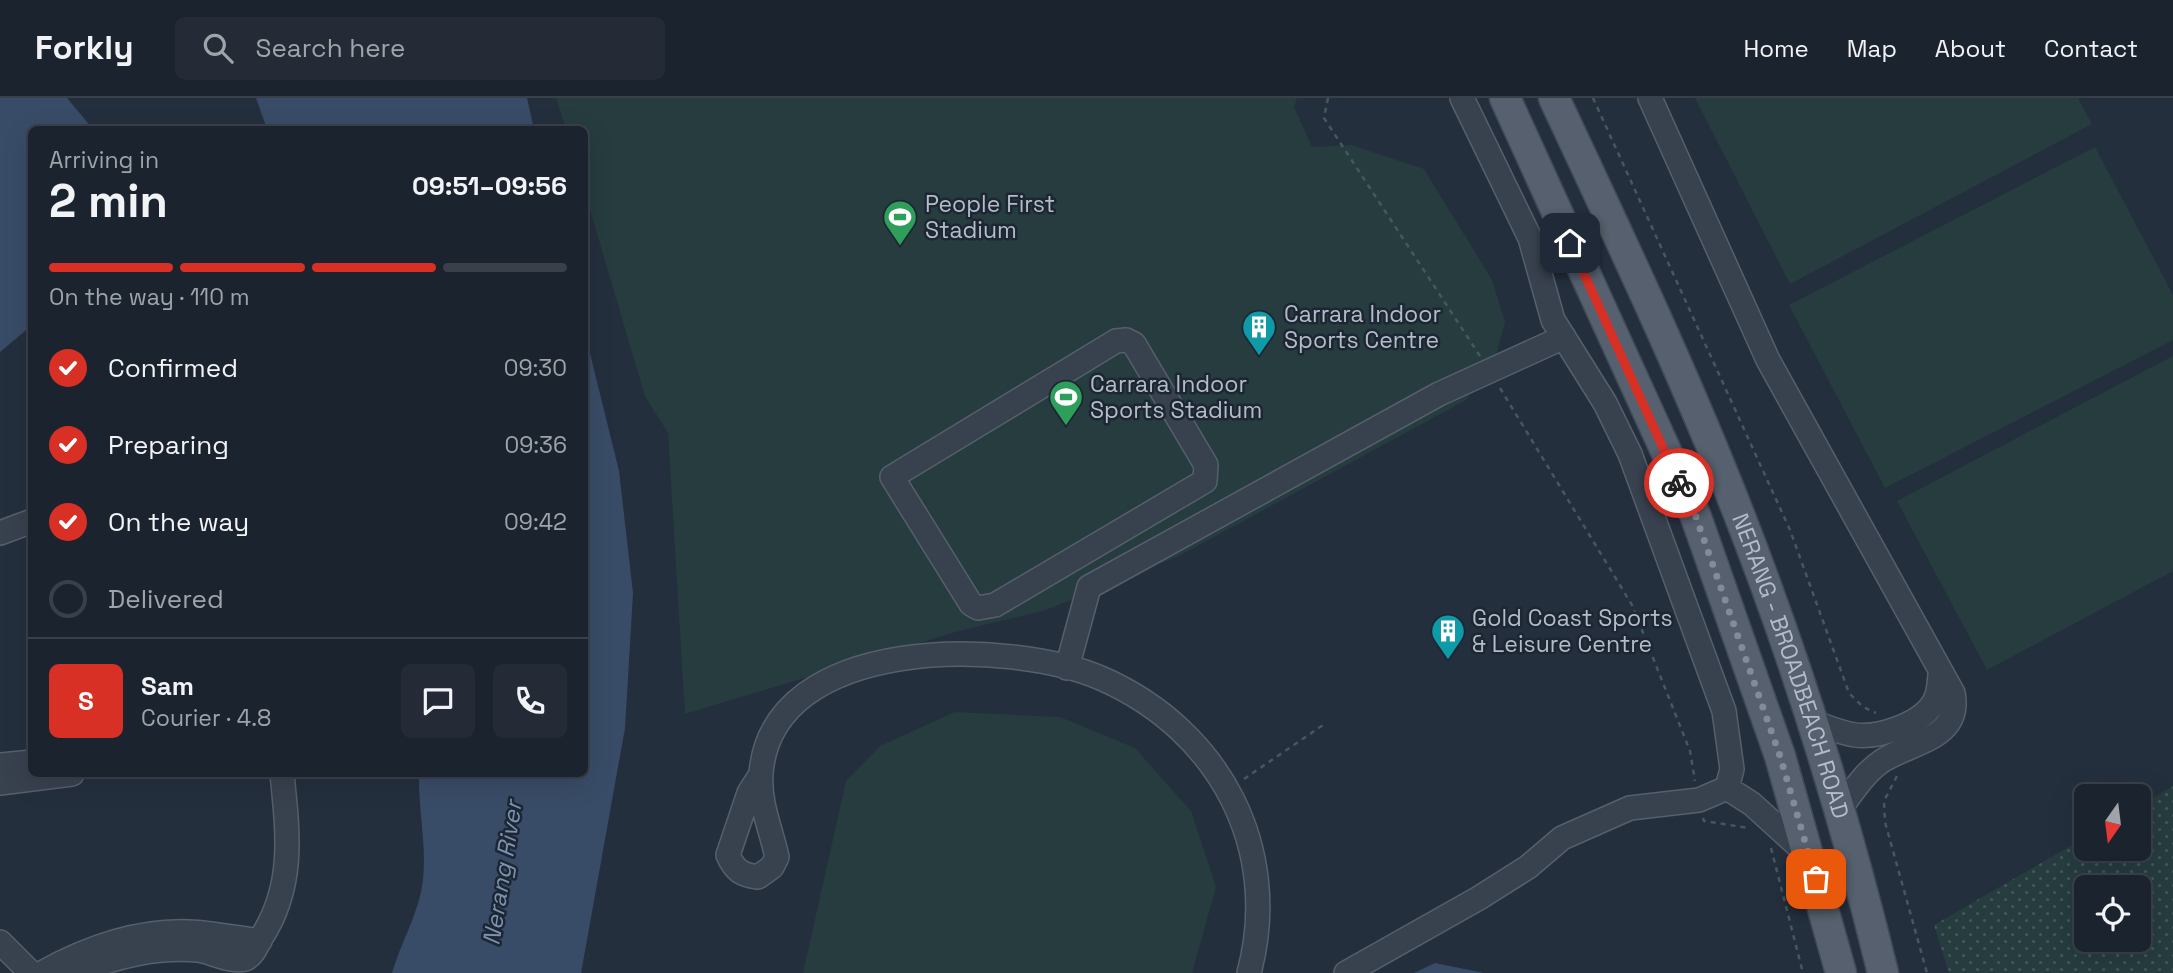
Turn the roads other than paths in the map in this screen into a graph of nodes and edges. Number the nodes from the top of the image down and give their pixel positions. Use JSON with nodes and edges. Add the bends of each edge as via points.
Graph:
{"nodes":[{"id":1,"x":1462,"y":98,"type":"edge"},
{"id":2,"x":1505,"y":98,"type":"edge"},
{"id":3,"x":1553,"y":98,"type":"edge"},
{"id":4,"x":1650,"y":98,"type":"edge"},
{"id":5,"x":1564,"y":337,"type":"junction"},
{"id":6,"x":28,"y":522,"type":"edge"},
{"id":7,"x":0,"y":533,"type":"edge"},
{"id":8,"x":1074,"y":558,"type":"junction"},
{"id":9,"x":1089,"y":587,"type":"junction"},
{"id":10,"x":1067,"y":668,"type":"junction"},
{"id":11,"x":1940,"y":675,"type":"junction"},
{"id":12,"x":1813,"y":722,"type":"junction"},
{"id":13,"x":0,"y":765,"type":"edge"},
{"id":14,"x":28,"y":769,"type":"edge"},
{"id":15,"x":761,"y":774,"type":"dead end"},
{"id":16,"x":28,"y":775,"type":"edge"},
{"id":17,"x":282,"y":777,"type":"edge"},
{"id":18,"x":0,"y":783,"type":"edge"},
{"id":19,"x":1727,"y":788,"type":"junction"},
{"id":20,"x":1839,"y":810,"type":"junction"},
{"id":21,"x":1810,"y":856,"type":"junction"},
{"id":22,"x":0,"y":942,"type":"edge"},
{"id":23,"x":102,"y":954,"type":"junction"},
{"id":24,"x":31,"y":973,"type":"edge"},
{"id":25,"x":42,"y":973,"type":"edge"},
{"id":26,"x":79,"y":973,"type":"edge"},
{"id":27,"x":1249,"y":973,"type":"edge"},
{"id":28,"x":1346,"y":973,"type":"edge"},
{"id":29,"x":1841,"y":973,"type":"edge"},
{"id":30,"x":1883,"y":973,"type":"edge"}],
"edges":[{"from":1,"to":5,"type":"street","via":[[1530,238],[1547,302]]},
{"from":2,"to":21,"type":"main road","name":"NERANG - BROADBEACH ROAD","via":[[1696,517]]},
{"from":3,"to":12,"type":"main road","name":"NERANG - BROADBEACH ROAD","via":[[1716,457]]},
{"from":4,"to":11,"type":"street","via":[[1768,360]]},
{"from":5,"to":9,"type":"street","via":[[1439,394]]},
{"from":5,"to":19,"type":"street","via":[[1630,454],[1663,542],[1724,711],[1732,769]]},
{"from":6,"to":7,"type":"street"},
{"from":8,"to":8,"type":"street","via":[[995,605],[978,608],[966,597],[892,477],[1116,341],[1126,340],[1134,344],[1151,370],[1206,464],[1205,481]]},
{"from":8,"to":9,"type":"street"},
{"from":9,"to":10,"type":"street"},
{"from":10,"to":15,"type":"street","via":[[970,654],[930,654],[848,673],[815,687],[795,702],[778,725]]},
{"from":10,"to":27,"type":"street","via":[[1101,678],[1156,710],[1202,752],[1227,790],[1248,835],[1260,889]]},
{"from":11,"to":12,"type":"street","via":[[1935,701],[1906,724],[1858,735]]},
{"from":11,"to":20,"type":"street","via":[[1955,701],[1950,722],[1934,736],[1872,769]]},
{"from":12,"to":20,"type":"main road","name":"NERANG - BROADBEACH ROAD"},
{"from":13,"to":14,"type":"street"},
{"from":16,"to":18,"type":"street"},
{"from":17,"to":23,"type":"street","via":[[286,873],[275,914],[260,941],[185,941],[140,935]]},
{"from":19,"to":21,"type":"street"},
{"from":19,"to":28,"type":"street","via":[[1699,800],[1630,808],[1562,838],[1489,891]]},
{"from":20,"to":30,"type":"main road","name":"NERANG - BROADBEACH ROAD"},
{"from":21,"to":29,"type":"main road","name":"NERANG - BROADBEACH ROAD"},
{"from":22,"to":24,"type":"street"},
{"from":23,"to":25,"type":"street"},
{"from":23,"to":26,"type":"street"}]}
